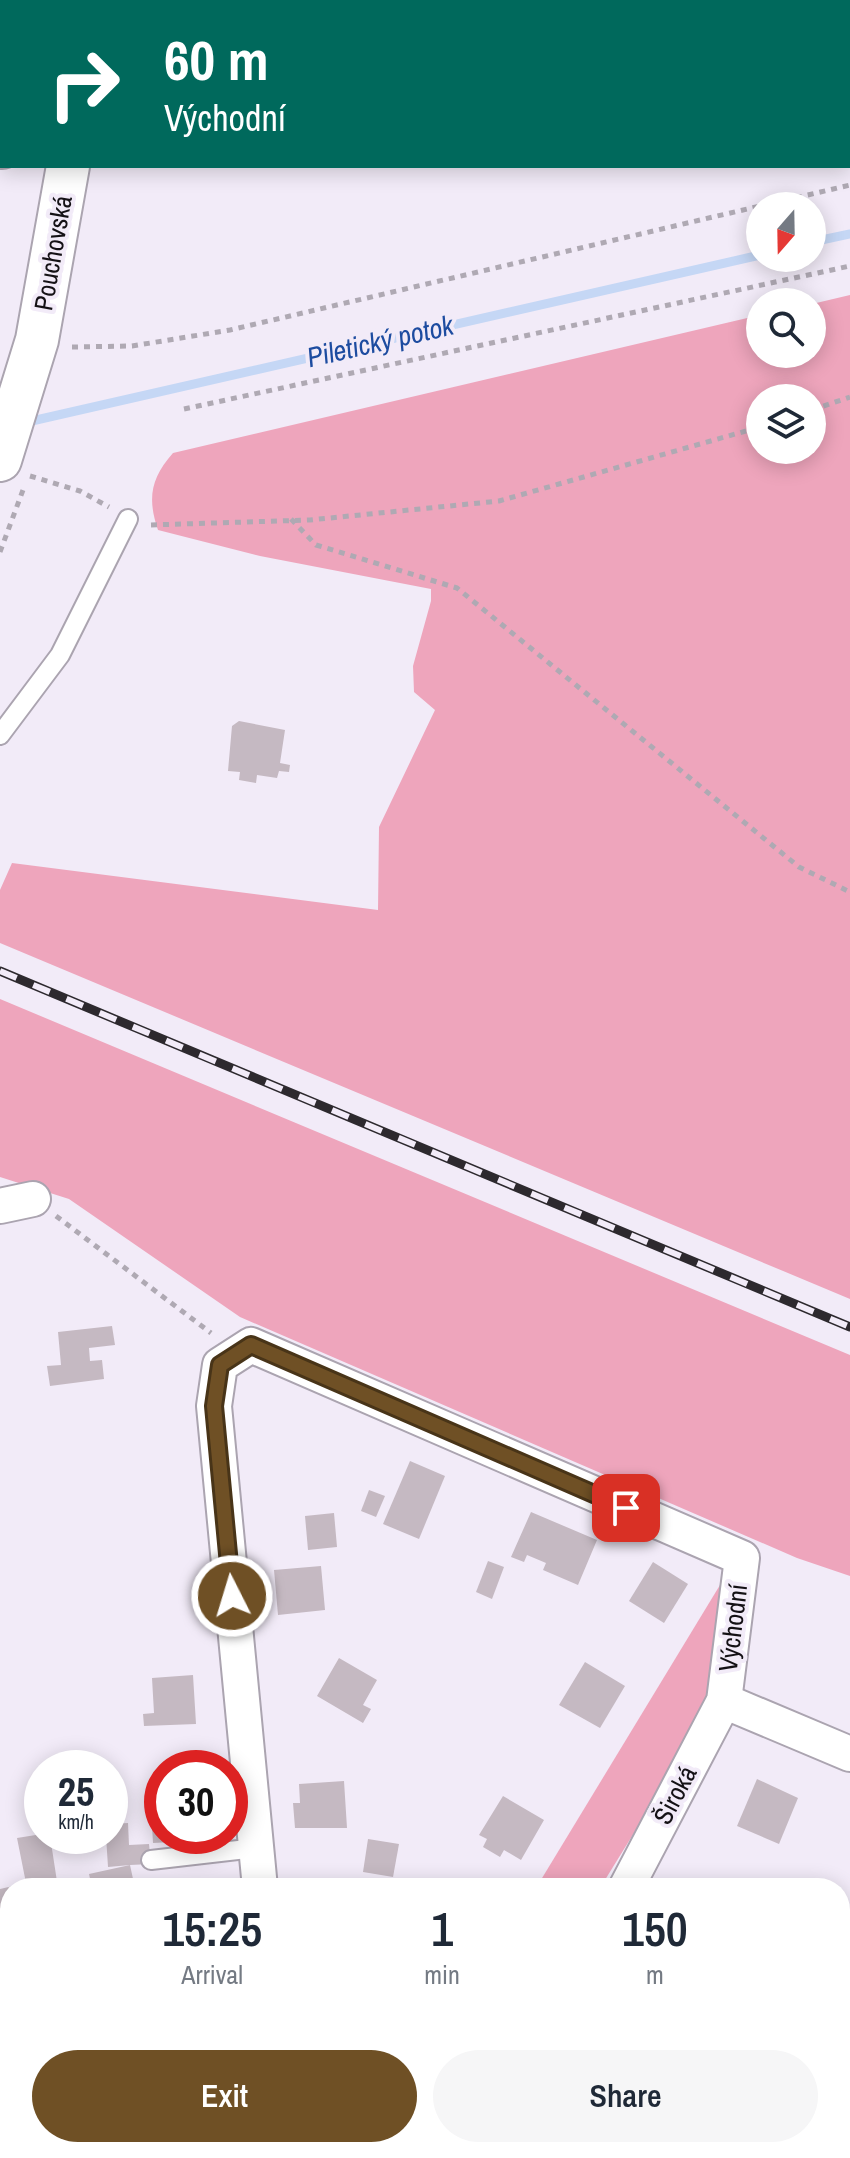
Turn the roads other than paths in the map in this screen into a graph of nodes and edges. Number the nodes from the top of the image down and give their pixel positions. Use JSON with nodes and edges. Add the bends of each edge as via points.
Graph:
{"nodes":[{"id":1,"x":68,"y":168,"type":"edge"},
{"id":2,"x":14,"y":468,"type":"edge"},
{"id":3,"x":128,"y":519,"type":"road end"},
{"id":4,"x":0,"y":735,"type":"edge"},
{"id":5,"x":724,"y":1701,"type":"junction"},
{"id":6,"x":850,"y":1754,"type":"edge"},
{"id":7,"x":256,"y":1848,"type":"junction"},
{"id":8,"x":151,"y":1860,"type":"dead end"},
{"id":9,"x":259,"y":1878,"type":"edge"},
{"id":10,"x":631,"y":1878,"type":"edge"}],
"edges":[{"from":1,"to":2,"type":"street","name":"Pouchovská","via":[[44,351]]},
{"from":3,"to":4,"type":"lane","via":[[60,655]]},
{"from":5,"to":6,"type":"street","name":"Východní"},
{"from":5,"to":7,"type":"street","name":"Východní","via":[[742,1558],[251,1345],[229,1359],[214,1406]]},
{"from":5,"to":10,"type":"street","name":"Široká"},
{"from":7,"to":8,"type":"lane"},
{"from":7,"to":9,"type":"street"}]}
